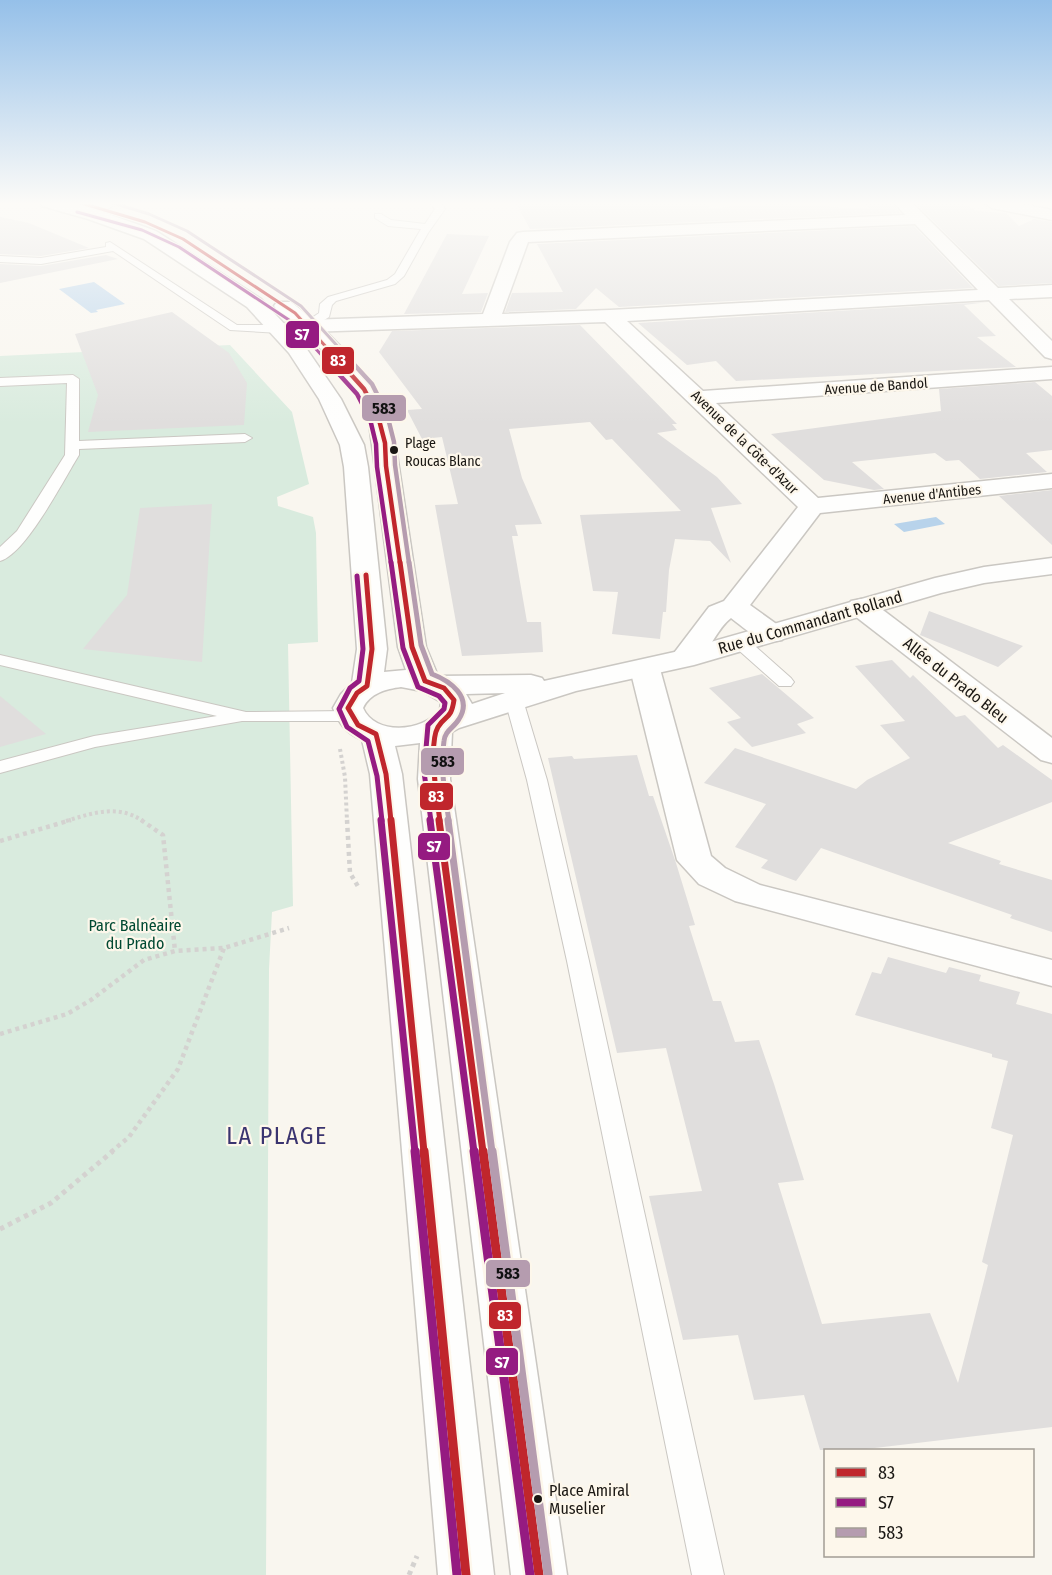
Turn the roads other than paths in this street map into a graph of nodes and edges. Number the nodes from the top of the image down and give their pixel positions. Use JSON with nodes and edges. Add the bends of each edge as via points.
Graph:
{"nodes":[{"id":1,"x":157,"y":276,"type":"edge"},
{"id":2,"x":215,"y":276,"type":"edge"},
{"id":3,"x":241,"y":276,"type":"edge"},
{"id":4,"x":398,"y":276,"type":"edge"},
{"id":5,"x":507,"y":276,"type":"edge"},
{"id":6,"x":976,"y":276,"type":"edge"},
{"id":7,"x":1052,"y":291,"type":"edge"},
{"id":8,"x":993,"y":294,"type":"junction"},
{"id":9,"x":610,"y":316,"type":"junction"},
{"id":10,"x":492,"y":318,"type":"junction"},
{"id":11,"x":307,"y":326,"type":"junction"},
{"id":12,"x":280,"y":329,"type":"junction"},
{"id":13,"x":1052,"y":353,"type":"edge"},
{"id":14,"x":1052,"y":373,"type":"edge"},
{"id":15,"x":0,"y":382,"type":"edge"},
{"id":16,"x":700,"y":398,"type":"junction"},
{"id":17,"x":245,"y":438,"type":"dead end"},
{"id":18,"x":72,"y":445,"type":"junction"},
{"id":19,"x":1052,"y":482,"type":"edge"},
{"id":20,"x":812,"y":506,"type":"junction"},
{"id":21,"x":0,"y":556,"type":"edge"},
{"id":22,"x":1052,"y":566,"type":"edge"},
{"id":23,"x":736,"y":603,"type":"junction"},
{"id":24,"x":861,"y":607,"type":"junction"},
{"id":25,"x":772,"y":634,"type":"junction"},
{"id":26,"x":741,"y":643,"type":"junction"},
{"id":27,"x":684,"y":659,"type":"junction"},
{"id":28,"x":0,"y":660,"type":"edge"},
{"id":29,"x":645,"y":669,"type":"junction"},
{"id":30,"x":785,"y":682,"type":"dead end"},
{"id":31,"x":432,"y":683,"type":"junction"},
{"id":32,"x":569,"y":683,"type":"junction"},
{"id":33,"x":367,"y":686,"type":"junction"},
{"id":34,"x":514,"y":700,"type":"junction"},
{"id":35,"x":246,"y":717,"type":"junction"},
{"id":36,"x":443,"y":724,"type":"junction"},
{"id":37,"x":362,"y":725,"type":"junction"},
{"id":38,"x":1052,"y":753,"type":"edge"},
{"id":39,"x":0,"y":767,"type":"edge"},
{"id":40,"x":1052,"y":974,"type":"edge"},
{"id":41,"x":466,"y":1575,"type":"edge"},
{"id":42,"x":539,"y":1575,"type":"edge"},
{"id":43,"x":708,"y":1575,"type":"edge"}],
"edges":[{"from":1,"to":12,"type":"lane","via":[[234,328]]},
{"from":2,"to":12,"type":"street","via":[[254,303]]},
{"from":3,"to":11,"type":"street","via":[[295,313]]},
{"from":4,"to":11,"type":"lane","via":[[332,299],[326,304],[325,315]]},
{"from":5,"to":10,"type":"street"},
{"from":6,"to":8,"type":"street"},
{"from":7,"to":8,"type":"street"},
{"from":8,"to":9,"type":"street"},
{"from":8,"to":13,"type":"street"},
{"from":9,"to":10,"type":"street"},
{"from":9,"to":16,"type":"street","name":"Avenue de la Côte-d'Azur"},
{"from":10,"to":11,"type":"street"},
{"from":11,"to":12,"type":"street"},
{"from":11,"to":31,"type":"street","via":[[364,389],[378,416],[412,647]]},
{"from":12,"to":33,"type":"street","via":[[330,399],[352,445],[372,649]]},
{"from":14,"to":16,"type":"street","name":"Avenue de Bandol"},
{"from":15,"to":18,"type":"lane","via":[[73,379]]},
{"from":16,"to":20,"type":"street","name":"Avenue de la Côte-d'Azur"},
{"from":17,"to":18,"type":"lane"},
{"from":18,"to":21,"type":"lane","via":[[72,455],[23,534]]},
{"from":19,"to":20,"type":"street","name":"Avenue d'Antibes"},
{"from":20,"to":23,"type":"street","name":"Avenue de la Côte-d'Azur"},
{"from":22,"to":24,"type":"street","name":"Rue du Commandant Rolland","via":[[984,575]]},
{"from":23,"to":25,"type":"street"},
{"from":23,"to":27,"type":"street","name":"Avenue de la Côte-d'Azur","via":[[719,613]]},
{"from":24,"to":25,"type":"street","name":"Rue du Commandant Rolland"},
{"from":24,"to":38,"type":"street","name":"Allée du Prado Bleu"},
{"from":25,"to":26,"type":"street","name":"Rue du Commandant Rolland"},
{"from":26,"to":27,"type":"street","name":"Rue du Commandant Rolland"},
{"from":26,"to":30,"type":"lane"},
{"from":27,"to":29,"type":"street","name":"Rue du Commandant Rolland"},
{"from":28,"to":35,"type":"lane"},
{"from":29,"to":32,"type":"street","name":"Rue du Commandant Rolland"},
{"from":29,"to":40,"type":"street","via":[[695,860],[711,876],[791,906]]},
{"from":31,"to":32,"type":"street","name":"Rue du Commandant Rolland"},
{"from":31,"to":33,"type":"street","name":"Rue du Commandant Rolland","via":[[395,679]]},
{"from":31,"to":36,"type":"street","via":[[449,692],[455,701],[454,711]]},
{"from":32,"to":34,"type":"street","name":"Rue du Commandant Rolland"},
{"from":33,"to":37,"type":"street","via":[[348,708]]},
{"from":34,"to":36,"type":"street","name":"Rue du Commandant Rolland"},
{"from":34,"to":43,"type":"lane","via":[[537,780],[578,961]]},
{"from":35,"to":37,"type":"lane"},
{"from":35,"to":39,"type":"lane","via":[[94,742]]},
{"from":36,"to":37,"type":"street","name":"Rue du Commandant Rolland","via":[[408,736]]},
{"from":36,"to":42,"type":"street","via":[[434,779]]},
{"from":37,"to":41,"type":"street","via":[[386,774]]}]}
